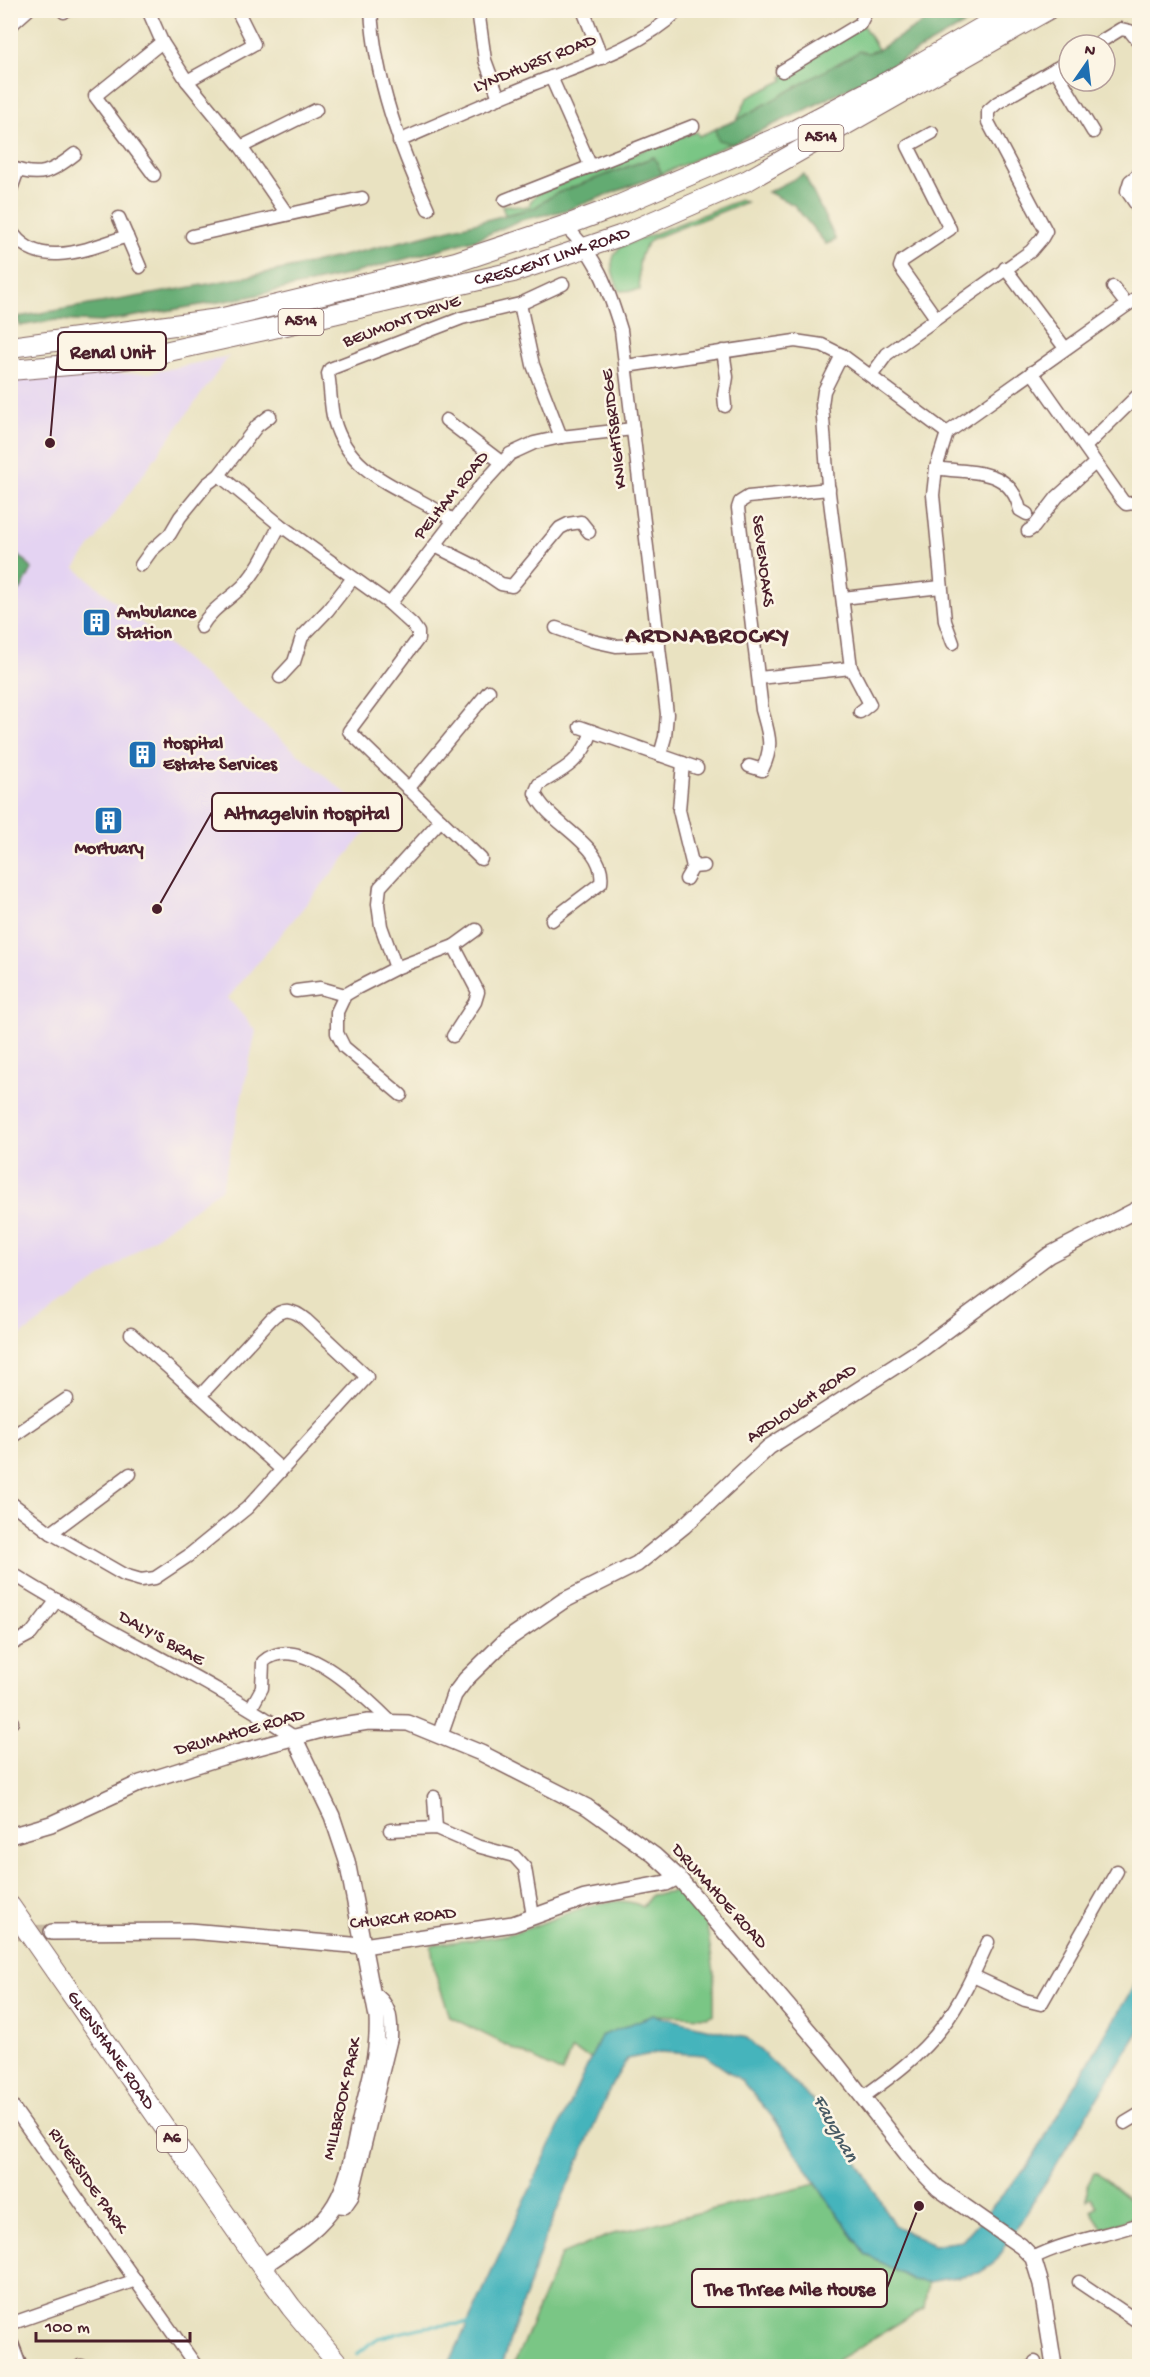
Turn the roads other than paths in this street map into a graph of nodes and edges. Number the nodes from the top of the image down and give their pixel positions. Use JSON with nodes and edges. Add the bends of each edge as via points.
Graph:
{"nodes":[{"id":1,"x":28,"y":10,"type":"edge"},
{"id":2,"x":148,"y":10,"type":"edge"},
{"id":3,"x":237,"y":10,"type":"edge"},
{"id":4,"x":371,"y":10,"type":"edge"},
{"id":5,"x":478,"y":10,"type":"edge"},
{"id":6,"x":583,"y":10,"type":"edge"},
{"id":7,"x":679,"y":10,"type":"edge"},
{"id":8,"x":867,"y":10,"type":"edge"},
{"id":9,"x":1012,"y":10,"type":"edge"},
{"id":10,"x":1047,"y":10,"type":"edge"},
{"id":11,"x":10,"y":26,"type":"edge"},
{"id":12,"x":1114,"y":33,"type":"edge"},
{"id":13,"x":162,"y":42,"type":"junction"},
{"id":14,"x":1140,"y":45,"type":"edge"},
{"id":15,"x":602,"y":58,"type":"junction"},
{"id":16,"x":1055,"y":69,"type":"joint"},
{"id":17,"x":782,"y":71,"type":"dead end"},
{"id":18,"x":551,"y":77,"type":"junction"},
{"id":19,"x":187,"y":81,"type":"junction"},
{"id":20,"x":499,"y":98,"type":"junction"},
{"id":21,"x":316,"y":110,"type":"dead end"},
{"id":22,"x":693,"y":126,"type":"dead end"},
{"id":23,"x":1093,"y":132,"type":"dead end"},
{"id":24,"x":932,"y":133,"type":"dead end"},
{"id":25,"x":399,"y":141,"type":"junction"},
{"id":26,"x":241,"y":147,"type":"junction"},
{"id":27,"x":75,"y":154,"type":"dead end"},
{"id":28,"x":591,"y":167,"type":"junction"},
{"id":29,"x":14,"y":169,"type":"edge"},
{"id":30,"x":1140,"y":173,"type":"edge"},
{"id":31,"x":154,"y":175,"type":"dead end"},
{"id":32,"x":10,"y":192,"type":"edge"},
{"id":33,"x":362,"y":198,"type":"dead end"},
{"id":34,"x":505,"y":200,"type":"dead end"},
{"id":35,"x":428,"y":209,"type":"dead end"},
{"id":36,"x":1140,"y":210,"type":"edge"},
{"id":37,"x":287,"y":214,"type":"junction"},
{"id":38,"x":119,"y":218,"type":"dead end"},
{"id":39,"x":564,"y":226,"type":"junction"},
{"id":40,"x":10,"y":229,"type":"edge"},
{"id":41,"x":127,"y":236,"type":"junction"},
{"id":42,"x":192,"y":236,"type":"dead end"},
{"id":43,"x":586,"y":246,"type":"junction"},
{"id":44,"x":140,"y":267,"type":"dead end"},
{"id":45,"x":1005,"y":268,"type":"junction"},
{"id":46,"x":563,"y":284,"type":"dead end"},
{"id":47,"x":1113,"y":287,"type":"dead end"},
{"id":48,"x":1133,"y":300,"type":"edge"},
{"id":49,"x":520,"y":304,"type":"junction"},
{"id":50,"x":936,"y":318,"type":"junction"},
{"id":51,"x":10,"y":347,"type":"edge"},
{"id":52,"x":1065,"y":348,"type":"junction"},
{"id":53,"x":723,"y":351,"type":"junction"},
{"id":54,"x":842,"y":355,"type":"junction"},
{"id":55,"x":626,"y":366,"type":"junction"},
{"id":56,"x":10,"y":370,"type":"edge"},
{"id":57,"x":1032,"y":372,"type":"junction"},
{"id":58,"x":872,"y":376,"type":"junction"},
{"id":59,"x":1140,"y":393,"type":"edge"},
{"id":60,"x":725,"y":406,"type":"dead end"},
{"id":61,"x":270,"y":416,"type":"dead end"},
{"id":62,"x":447,"y":420,"type":"dead end"},
{"id":63,"x":633,"y":429,"type":"junction"},
{"id":64,"x":947,"y":433,"type":"junction"},
{"id":65,"x":561,"y":437,"type":"junction"},
{"id":66,"x":1085,"y":447,"type":"junction"},
{"id":67,"x":501,"y":462,"type":"junction"},
{"id":68,"x":1095,"y":463,"type":"junction"},
{"id":69,"x":936,"y":468,"type":"junction"},
{"id":70,"x":219,"y":475,"type":"junction"},
{"id":71,"x":829,"y":489,"type":"junction"},
{"id":72,"x":1140,"y":499,"type":"edge"},
{"id":73,"x":1027,"y":514,"type":"dead end"},
{"id":74,"x":454,"y":521,"type":"junction"},
{"id":75,"x":280,"y":525,"type":"junction"},
{"id":76,"x":589,"y":531,"type":"dead end"},
{"id":77,"x":1028,"y":531,"type":"dead end"},
{"id":78,"x":435,"y":546,"type":"junction"},
{"id":79,"x":141,"y":565,"type":"dead end"},
{"id":80,"x":353,"y":578,"type":"junction"},
{"id":81,"x":941,"y":587,"type":"junction"},
{"id":82,"x":843,"y":598,"type":"junction"},
{"id":83,"x":390,"y":604,"type":"junction"},
{"id":84,"x":565,"y":626,"type":"dead end"},
{"id":85,"x":201,"y":627,"type":"dead end"},
{"id":86,"x":953,"y":643,"type":"dead end"},
{"id":87,"x":659,"y":644,"type":"junction"},
{"id":88,"x":851,"y":668,"type":"junction"},
{"id":89,"x":280,"y":677,"type":"dead end"},
{"id":90,"x":759,"y":678,"type":"junction"},
{"id":91,"x":489,"y":691,"type":"dead end"},
{"id":92,"x":860,"y":712,"type":"dead end"},
{"id":93,"x":660,"y":755,"type":"junction"},
{"id":94,"x":683,"y":763,"type":"junction"},
{"id":95,"x":749,"y":766,"type":"dead end"},
{"id":96,"x":696,"y":768,"type":"dead end"},
{"id":97,"x":408,"y":789,"type":"junction"},
{"id":98,"x":441,"y":820,"type":"junction"},
{"id":99,"x":481,"y":859,"type":"dead end"},
{"id":100,"x":694,"y":871,"type":"dead end"},
{"id":101,"x":552,"y":920,"type":"dead end"},
{"id":102,"x":476,"y":930,"type":"dead end"},
{"id":103,"x":454,"y":946,"type":"junction"},
{"id":104,"x":396,"y":968,"type":"junction"},
{"id":105,"x":296,"y":991,"type":"dead end"},
{"id":106,"x":345,"y":994,"type":"junction"},
{"id":107,"x":453,"y":1036,"type":"dead end"},
{"id":108,"x":400,"y":1095,"type":"dead end"},
{"id":109,"x":1140,"y":1208,"type":"edge"},
{"id":110,"x":131,"y":1334,"type":"dead end"},
{"id":111,"x":200,"y":1396,"type":"junction"},
{"id":112,"x":67,"y":1399,"type":"dead end"},
{"id":113,"x":10,"y":1438,"type":"edge"},
{"id":114,"x":281,"y":1469,"type":"junction"},
{"id":115,"x":130,"y":1474,"type":"dead end"},
{"id":116,"x":10,"y":1502,"type":"edge"},
{"id":117,"x":51,"y":1533,"type":"junction"},
{"id":118,"x":10,"y":1572,"type":"edge"},
{"id":119,"x":57,"y":1600,"type":"junction"},
{"id":120,"x":10,"y":1645,"type":"edge"},
{"id":121,"x":251,"y":1708,"type":"junction"},
{"id":122,"x":392,"y":1723,"type":"junction"},
{"id":123,"x":440,"y":1735,"type":"junction"},
{"id":124,"x":294,"y":1737,"type":"junction"},
{"id":125,"x":434,"y":1797,"type":"dead end"},
{"id":126,"x":436,"y":1828,"type":"junction"},
{"id":127,"x":390,"y":1830,"type":"dead end"},
{"id":128,"x":10,"y":1836,"type":"edge"},
{"id":129,"x":1117,"y":1871,"type":"dead end"},
{"id":130,"x":678,"y":1877,"type":"junction"},
{"id":131,"x":10,"y":1906,"type":"edge"},
{"id":132,"x":533,"y":1916,"type":"junction"},
{"id":133,"x":52,"y":1932,"type":"tunnel mouth"},
{"id":134,"x":988,"y":1942,"type":"dead end"},
{"id":135,"x":363,"y":1947,"type":"junction"},
{"id":136,"x":973,"y":1976,"type":"junction"},
{"id":137,"x":863,"y":2097,"type":"junction"},
{"id":138,"x":10,"y":2103,"type":"edge"},
{"id":139,"x":1140,"y":2114,"type":"edge"},
{"id":140,"x":1125,"y":2123,"type":"dead end"},
{"id":141,"x":1140,"y":2224,"type":"edge"},
{"id":142,"x":1033,"y":2258,"type":"junction"},
{"id":143,"x":262,"y":2267,"type":"junction"},
{"id":144,"x":136,"y":2280,"type":"junction"},
{"id":145,"x":1079,"y":2282,"type":"dead end"},
{"id":146,"x":10,"y":2324,"type":"edge"},
{"id":147,"x":1140,"y":2324,"type":"edge"},
{"id":148,"x":10,"y":2345,"type":"edge"},
{"id":149,"x":18,"y":2367,"type":"edge"},
{"id":150,"x":196,"y":2367,"type":"edge"},
{"id":151,"x":340,"y":2367,"type":"edge"},
{"id":152,"x":1054,"y":2367,"type":"edge"}],
"edges":[{"from":1,"to":11,"type":"street"},
{"from":2,"to":13,"type":"street"},
{"from":3,"to":19,"type":"street","via":[[254,44]]},
{"from":4,"to":25,"type":"street","via":[[372,35]]},
{"from":5,"to":20,"type":"street","via":[[485,60]]},
{"from":6,"to":15,"type":"street"},
{"from":7,"to":15,"type":"street","name":"LYNDHURST ROAD","via":[[651,32]]},
{"from":8,"to":17,"type":"street","via":[[860,24]]},
{"from":9,"to":39,"type":"highway","name":"CRESCENT LINK ROAD","number":"A514","via":[[795,130]]},
{"from":10,"to":43,"type":"highway","name":"CRESCENT LINK ROAD","number":"A514","via":[[748,180],[620,236]]},
{"from":12,"to":14,"type":"street","via":[[1121,29],[1130,31]]},
{"from":13,"to":19,"type":"street"},
{"from":13,"to":31,"type":"street","via":[[95,96]]},
{"from":15,"to":18,"type":"street","name":"LYNDHURST ROAD"},
{"from":16,"to":23,"type":"street"},
{"from":16,"to":45,"type":"street","via":[[988,111],[988,122],[1046,231],[1031,251]]},
{"from":18,"to":20,"type":"street","name":"LYNDHURST ROAD"},
{"from":18,"to":28,"type":"street"},
{"from":19,"to":26,"type":"street"},
{"from":20,"to":25,"type":"street","name":"LYNDHURST ROAD"},
{"from":21,"to":26,"type":"street"},
{"from":22,"to":28,"type":"street"},
{"from":24,"to":50,"type":"street","via":[[908,146],[950,229],[902,261],[900,267]]},
{"from":25,"to":35,"type":"street"},
{"from":26,"to":37,"type":"street"},
{"from":27,"to":29,"type":"street","via":[[54,170],[27,174]]},
{"from":28,"to":34,"type":"street"},
{"from":29,"to":32,"type":"street"},
{"from":30,"to":36,"type":"street","via":[[1130,181],[1127,190]]},
{"from":33,"to":37,"type":"street"},
{"from":37,"to":42,"type":"street"},
{"from":38,"to":41,"type":"street"},
{"from":39,"to":43,"type":"street","name":"KNIGHTSBRIDGE"},
{"from":39,"to":51,"type":"highway","name":"CRESCENT LINK ROAD","number":"A514","via":[[456,262],[219,319]]},
{"from":40,"to":41,"type":"street","via":[[34,250],[52,254],[77,252]]},
{"from":41,"to":44,"type":"street"},
{"from":43,"to":55,"type":"street","name":"KNIGHTSBRIDGE","via":[[619,325]]},
{"from":43,"to":56,"type":"highway","name":"CRESCENT LINK ROAD","number":"A514","via":[[513,272],[167,352]]},
{"from":45,"to":50,"type":"street"},
{"from":45,"to":52,"type":"street"},
{"from":46,"to":49,"type":"street","name":"BEUMONT DRIVE"},
{"from":47,"to":48,"type":"street"},
{"from":48,"to":52,"type":"street"},
{"from":49,"to":65,"type":"street","via":[[533,365]]},
{"from":49,"to":74,"type":"street","name":"BEUMONT DRIVE","via":[[462,318],[335,365],[328,374],[333,419],[341,439],[363,467],[378,480],[436,507]]},
{"from":50,"to":58,"type":"street","via":[[887,354]]},
{"from":52,"to":57,"type":"street"},
{"from":53,"to":54,"type":"street","via":[[795,341],[822,345]]},
{"from":53,"to":55,"type":"street"},
{"from":53,"to":60,"type":"street","via":[[727,377]]},
{"from":54,"to":58,"type":"street"},
{"from":54,"to":71,"type":"street","via":[[824,391],[822,405]]},
{"from":55,"to":63,"type":"street","name":"KNIGHTSBRIDGE"},
{"from":57,"to":64,"type":"street"},
{"from":57,"to":66,"type":"street"},
{"from":58,"to":64,"type":"street"},
{"from":59,"to":66,"type":"street"},
{"from":61,"to":70,"type":"street","via":[[257,426]]},
{"from":62,"to":67,"type":"street"},
{"from":63,"to":65,"type":"street","name":"PELHAM ROAD"},
{"from":63,"to":87,"type":"street","name":"KNIGHTSBRIDGE"},
{"from":64,"to":69,"type":"street"},
{"from":65,"to":67,"type":"street","name":"PELHAM ROAD","via":[[527,446]]},
{"from":66,"to":68,"type":"street"},
{"from":67,"to":74,"type":"street","name":"PELHAM ROAD"},
{"from":68,"to":72,"type":"street","via":[[1126,504]]},
{"from":68,"to":77,"type":"street"},
{"from":69,"to":73,"type":"street","via":[[998,478],[1008,485],[1020,510]]},
{"from":69,"to":81,"type":"street","via":[[933,495]]},
{"from":70,"to":75,"type":"street"},
{"from":70,"to":79,"type":"street","via":[[207,484]]},
{"from":71,"to":82,"type":"street"},
{"from":71,"to":90,"type":"street","name":"SEVENOAKS","via":[[748,497],[740,502]]},
{"from":74,"to":78,"type":"street","name":"PELHAM ROAD"},
{"from":75,"to":80,"type":"street"},
{"from":75,"to":85,"type":"street","via":[[252,575],[208,614]]},
{"from":76,"to":78,"type":"street","via":[[581,522],[561,528],[512,586],[501,584]]},
{"from":78,"to":83,"type":"street","name":"PELHAM ROAD"},
{"from":80,"to":83,"type":"street"},
{"from":80,"to":89,"type":"street","via":[[302,637],[294,662]]},
{"from":81,"to":82,"type":"street"},
{"from":81,"to":86,"type":"street","via":[[945,621]]},
{"from":82,"to":88,"type":"street"},
{"from":83,"to":97,"type":"street","via":[[413,625],[418,639],[349,731]]},
{"from":84,"to":87,"type":"street","via":[[586,639],[616,646]]},
{"from":87,"to":93,"type":"street","name":"KNIGHTSBRIDGE","via":[[667,722]]},
{"from":88,"to":90,"type":"street"},
{"from":88,"to":92,"type":"street","via":[[870,704]]},
{"from":90,"to":95,"type":"street","name":"SEVENOAKS","via":[[770,754],[762,770]]},
{"from":91,"to":97,"type":"street"},
{"from":93,"to":94,"type":"street"},
{"from":93,"to":101,"type":"street","via":[[586,729],[588,746],[568,768],[539,784],[535,793],[540,804],[598,860],[602,877],[601,883]]},
{"from":94,"to":96,"type":"street"},
{"from":94,"to":100,"type":"street","via":[[679,810]]},
{"from":97,"to":98,"type":"street"},
{"from":98,"to":99,"type":"street"},
{"from":98,"to":104,"type":"street","via":[[380,887],[381,926]]},
{"from":102,"to":103,"type":"street"},
{"from":103,"to":104,"type":"street"},
{"from":103,"to":107,"type":"street","via":[[478,992],[476,1002]]},
{"from":104,"to":106,"type":"street"},
{"from":105,"to":106,"type":"street","via":[[320,988]]},
{"from":106,"to":108,"type":"street","via":[[337,1012],[337,1033],[344,1047]]},
{"from":109,"to":123,"type":"street","name":"ARDLOUGH ROAD","via":[[1049,1255],[922,1348],[769,1447],[637,1564],[563,1600],[506,1641],[454,1695]]},
{"from":110,"to":111,"type":"street"},
{"from":111,"to":114,"type":"street"},
{"from":111,"to":114,"type":"street","via":[[279,1311],[297,1312],[306,1320],[367,1377]]},
{"from":112,"to":113,"type":"street"},
{"from":114,"to":117,"type":"street","via":[[247,1508],[155,1578],[141,1580],[124,1575]]},
{"from":115,"to":117,"type":"street"},
{"from":116,"to":117,"type":"street"},
{"from":118,"to":119,"type":"street","name":"DALY'S BRAE"},
{"from":119,"to":120,"type":"street","via":[[32,1634]]},
{"from":119,"to":121,"type":"street","name":"DALY'S BRAE"},
{"from":121,"to":122,"type":"street","via":[[262,1688],[263,1662],[269,1656],[298,1654],[315,1660],[339,1677]]},
{"from":121,"to":124,"type":"street","name":"DALY'S BRAE"},
{"from":122,"to":123,"type":"street","name":"DRUMAHOE ROAD","via":[[408,1723]]},
{"from":122,"to":124,"type":"street","name":"DRUMAHOE ROAD","via":[[368,1722]]},
{"from":123,"to":130,"type":"street","name":"DRUMAHOE ROAD","via":[[587,1807]]},
{"from":124,"to":128,"type":"street","name":"DRUMAHOE ROAD","via":[[140,1783],[51,1824]]},
{"from":124,"to":135,"type":"street","name":"MILLBROOK PARK","via":[[324,1797],[347,1861]]},
{"from":125,"to":126,"type":"street"},
{"from":126,"to":127,"type":"street"},
{"from":126,"to":132,"type":"street","via":[[520,1860]]},
{"from":129,"to":136,"type":"street","via":[[1041,2004]]},
{"from":130,"to":132,"type":"street","name":"CHURCH ROAD","via":[[666,1883],[585,1898]]},
{"from":130,"to":137,"type":"street","name":"DRUMAHOE ROAD"},
{"from":131,"to":143,"type":"highway","name":"GLENSHANE ROAD","number":"A6"},
{"from":132,"to":135,"type":"street","name":"CHURCH ROAD","via":[[482,1930]]},
{"from":133,"to":135,"type":"street","name":"CHURCH ROAD","via":[[190,1931]]},
{"from":134,"to":136,"type":"street"},
{"from":135,"to":143,"type":"street","name":"MILLBROOK PARK","via":[[385,2037],[343,2187],[334,2206],[309,2232]]},
{"from":136,"to":137,"type":"street","via":[[941,2028],[902,2069]]},
{"from":137,"to":142,"type":"street","name":"DRUMAHOE ROAD","via":[[938,2188]]},
{"from":138,"to":144,"type":"street","name":"RIVERSIDE PARK"},
{"from":139,"to":140,"type":"street"},
{"from":141,"to":142,"type":"street"},
{"from":142,"to":152,"type":"street","name":"DRUMAHOE ROAD"},
{"from":143,"to":151,"type":"highway","name":"GLENSHANE ROAD","number":"A6"},
{"from":144,"to":146,"type":"street"},
{"from":144,"to":150,"type":"street","name":"RIVERSIDE PARK"},
{"from":145,"to":147,"type":"street"},
{"from":148,"to":149,"type":"main road"}]}
